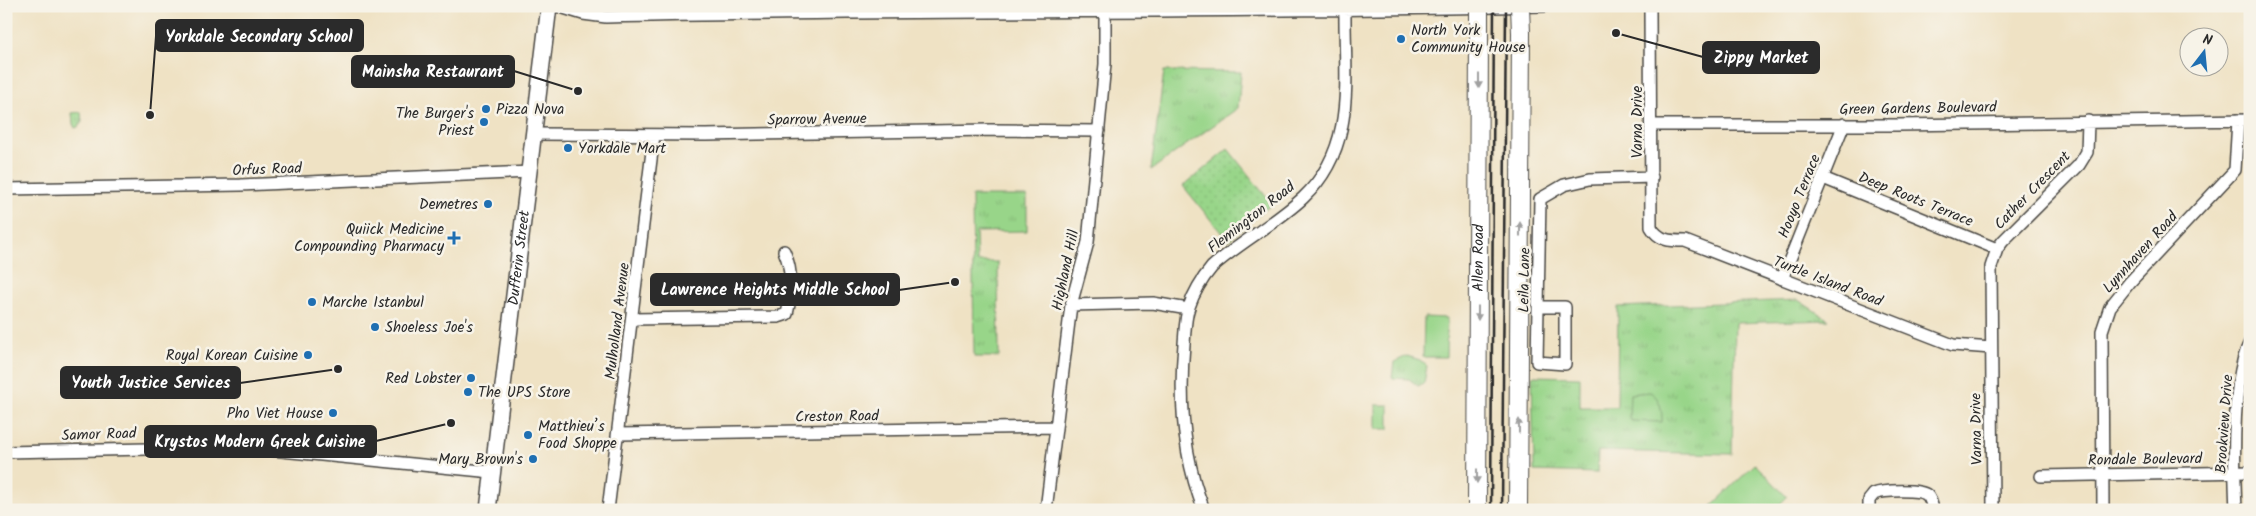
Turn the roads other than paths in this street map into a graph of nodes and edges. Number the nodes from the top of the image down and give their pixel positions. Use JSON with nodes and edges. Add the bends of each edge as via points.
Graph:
{"nodes":[{"id":1,"x":549,"y":6,"type":"edge"},
{"id":2,"x":557,"y":6,"type":"edge"},
{"id":3,"x":1479,"y":6,"type":"edge"},
{"id":4,"x":1520,"y":6,"type":"edge"},
{"id":5,"x":1546,"y":6,"type":"edge"},
{"id":6,"x":1650,"y":6,"type":"edge"},
{"id":7,"x":1105,"y":8,"type":"edge"},
{"id":8,"x":1345,"y":9,"type":"junction"},
{"id":9,"x":2238,"y":120,"type":"junction"},
{"id":10,"x":2250,"y":120,"type":"edge"},
{"id":11,"x":2088,"y":121,"type":"junction"},
{"id":12,"x":1844,"y":124,"type":"junction"},
{"id":13,"x":1652,"y":125,"type":"junction"},
{"id":14,"x":1099,"y":131,"type":"junction"},
{"id":15,"x":534,"y":134,"type":"junction"},
{"id":16,"x":654,"y":135,"type":"junction"},
{"id":17,"x":530,"y":172,"type":"junction"},
{"id":18,"x":1652,"y":177,"type":"junction"},
{"id":19,"x":1823,"y":178,"type":"junction"},
{"id":20,"x":6,"y":189,"type":"edge"},
{"id":21,"x":1656,"y":236,"type":"joint"},
{"id":22,"x":1997,"y":249,"type":"junction"},
{"id":23,"x":784,"y":251,"type":"dead end"},
{"id":24,"x":1782,"y":279,"type":"junction"},
{"id":25,"x":1071,"y":305,"type":"junction"},
{"id":26,"x":1538,"y":307,"type":"junction"},
{"id":27,"x":1188,"y":309,"type":"junction"},
{"id":28,"x":633,"y":319,"type":"junction"},
{"id":29,"x":2250,"y":342,"type":"edge"},
{"id":30,"x":1991,"y":348,"type":"junction"},
{"id":31,"x":1056,"y":427,"type":"junction"},
{"id":32,"x":619,"y":434,"type":"junction"},
{"id":33,"x":6,"y":452,"type":"edge"},
{"id":34,"x":492,"y":472,"type":"junction"},
{"id":35,"x":2234,"y":472,"type":"junction"},
{"id":36,"x":2250,"y":472,"type":"edge"},
{"id":37,"x":2103,"y":475,"type":"junction"},
{"id":38,"x":2041,"y":476,"type":"dead end"},
{"id":39,"x":488,"y":510,"type":"edge"},
{"id":40,"x":608,"y":510,"type":"edge"},
{"id":41,"x":1046,"y":510,"type":"edge"},
{"id":42,"x":1204,"y":510,"type":"edge"},
{"id":43,"x":1477,"y":510,"type":"edge"},
{"id":44,"x":1518,"y":510,"type":"edge"},
{"id":45,"x":1869,"y":510,"type":"edge"},
{"id":46,"x":1933,"y":510,"type":"edge"},
{"id":47,"x":1993,"y":510,"type":"edge"},
{"id":48,"x":2103,"y":510,"type":"edge"},
{"id":49,"x":2236,"y":510,"type":"edge"}],
"edges":[{"from":1,"to":15,"type":"main road","name":"Dufferin Street"},
{"from":2,"to":7,"type":"street","via":[[606,17]]},
{"from":3,"to":43,"type":"highway","name":"Allen Road","one_way":true,"bridge":true},
{"from":44,"to":4,"type":"highway","one_way":true,"bridge":true},
{"from":5,"to":8,"type":"street"},
{"from":6,"to":13,"type":"street","name":"Varna Drive"},
{"from":7,"to":8,"type":"street"},
{"from":7,"to":14,"type":"street","name":"Highland Hill","via":[[1106,64]]},
{"from":8,"to":27,"type":"street","name":"Flemington Road","via":[[1345,112],[1342,133],[1326,170],[1301,200],[1212,267],[1201,281]]},
{"from":9,"to":10,"type":"street","name":"Green Gardens Boulevard"},
{"from":9,"to":11,"type":"street","name":"Green Gardens Boulevard"},
{"from":9,"to":37,"type":"street","name":"Lynnhaven Road","via":[[2235,170],[2110,307],[2102,331]]},
{"from":11,"to":12,"type":"street","name":"Green Gardens Boulevard"},
{"from":11,"to":22,"type":"street","name":"Cather Crescent","via":[[2087,152],[2079,165]]},
{"from":12,"to":13,"type":"street","name":"Green Gardens Boulevard"},
{"from":12,"to":19,"type":"street","name":"Hooyo Terrace"},
{"from":13,"to":18,"type":"street","name":"Varna Drive"},
{"from":14,"to":16,"type":"street","name":"Sparrow Avenue"},
{"from":14,"to":25,"type":"street","name":"Highland Hill","via":[[1088,242]]},
{"from":15,"to":16,"type":"street","name":"Sparrow Avenue"},
{"from":15,"to":17,"type":"main road","name":"Dufferin Street"},
{"from":16,"to":28,"type":"street","name":"Mulholland Avenue"},
{"from":17,"to":20,"type":"street","name":"Orfus Road","via":[[241,185]]},
{"from":17,"to":34,"type":"main road","name":"Dufferin Street"},
{"from":18,"to":21,"type":"street","name":"Varna Drive","via":[[1651,227]]},
{"from":18,"to":26,"type":"street","name":"Leila Lane","via":[[1590,179],[1564,185],[1540,199]]},
{"from":19,"to":22,"type":"street","name":"Deep Roots Terrace"},
{"from":19,"to":24,"type":"street","name":"Hooyo Terrace"},
{"from":21,"to":24,"type":"street","name":"Turtle Island Road","via":[[1668,241],[1685,241]]},
{"from":22,"to":30,"type":"street","name":"Varna Drive","via":[[1991,267]]},
{"from":23,"to":28,"type":"street","via":[[790,263],[787,314],[778,317]]},
{"from":24,"to":30,"type":"street","name":"Turtle Island Road","via":[[1953,345]]},
{"from":25,"to":27,"type":"street","via":[[1153,303]]},
{"from":25,"to":31,"type":"street","name":"Highland Hill"},
{"from":26,"to":26,"type":"street","name":"Leila Lane","via":[[1537,362],[1565,364],[1566,307]]},
{"from":27,"to":42,"type":"street","name":"Flemington Road","via":[[1182,409],[1192,472]]},
{"from":28,"to":32,"type":"street","name":"Mulholland Avenue"},
{"from":29,"to":35,"type":"street","name":"Brookview Drive","via":[[2238,385]]},
{"from":30,"to":47,"type":"street","name":"Varna Drive"},
{"from":31,"to":32,"type":"street","name":"Creston Road"},
{"from":31,"to":41,"type":"street","name":"Highland Hill"},
{"from":32,"to":40,"type":"street","name":"Mulholland Avenue"},
{"from":33,"to":34,"type":"street","name":"Samor Road","via":[[242,447]]},
{"from":34,"to":39,"type":"main road","name":"Dufferin Street"},
{"from":35,"to":36,"type":"street","name":"Rondale Boulevard"},
{"from":35,"to":37,"type":"street","name":"Rondale Boulevard"},
{"from":35,"to":49,"type":"street","name":"Brookview Drive"},
{"from":37,"to":38,"type":"street","name":"Rondale Boulevard"},
{"from":37,"to":48,"type":"street","name":"Lynnhaven Road"},
{"from":45,"to":46,"type":"street","via":[[1869,500],[1874,494],[1889,491],[1926,494]]}]}
